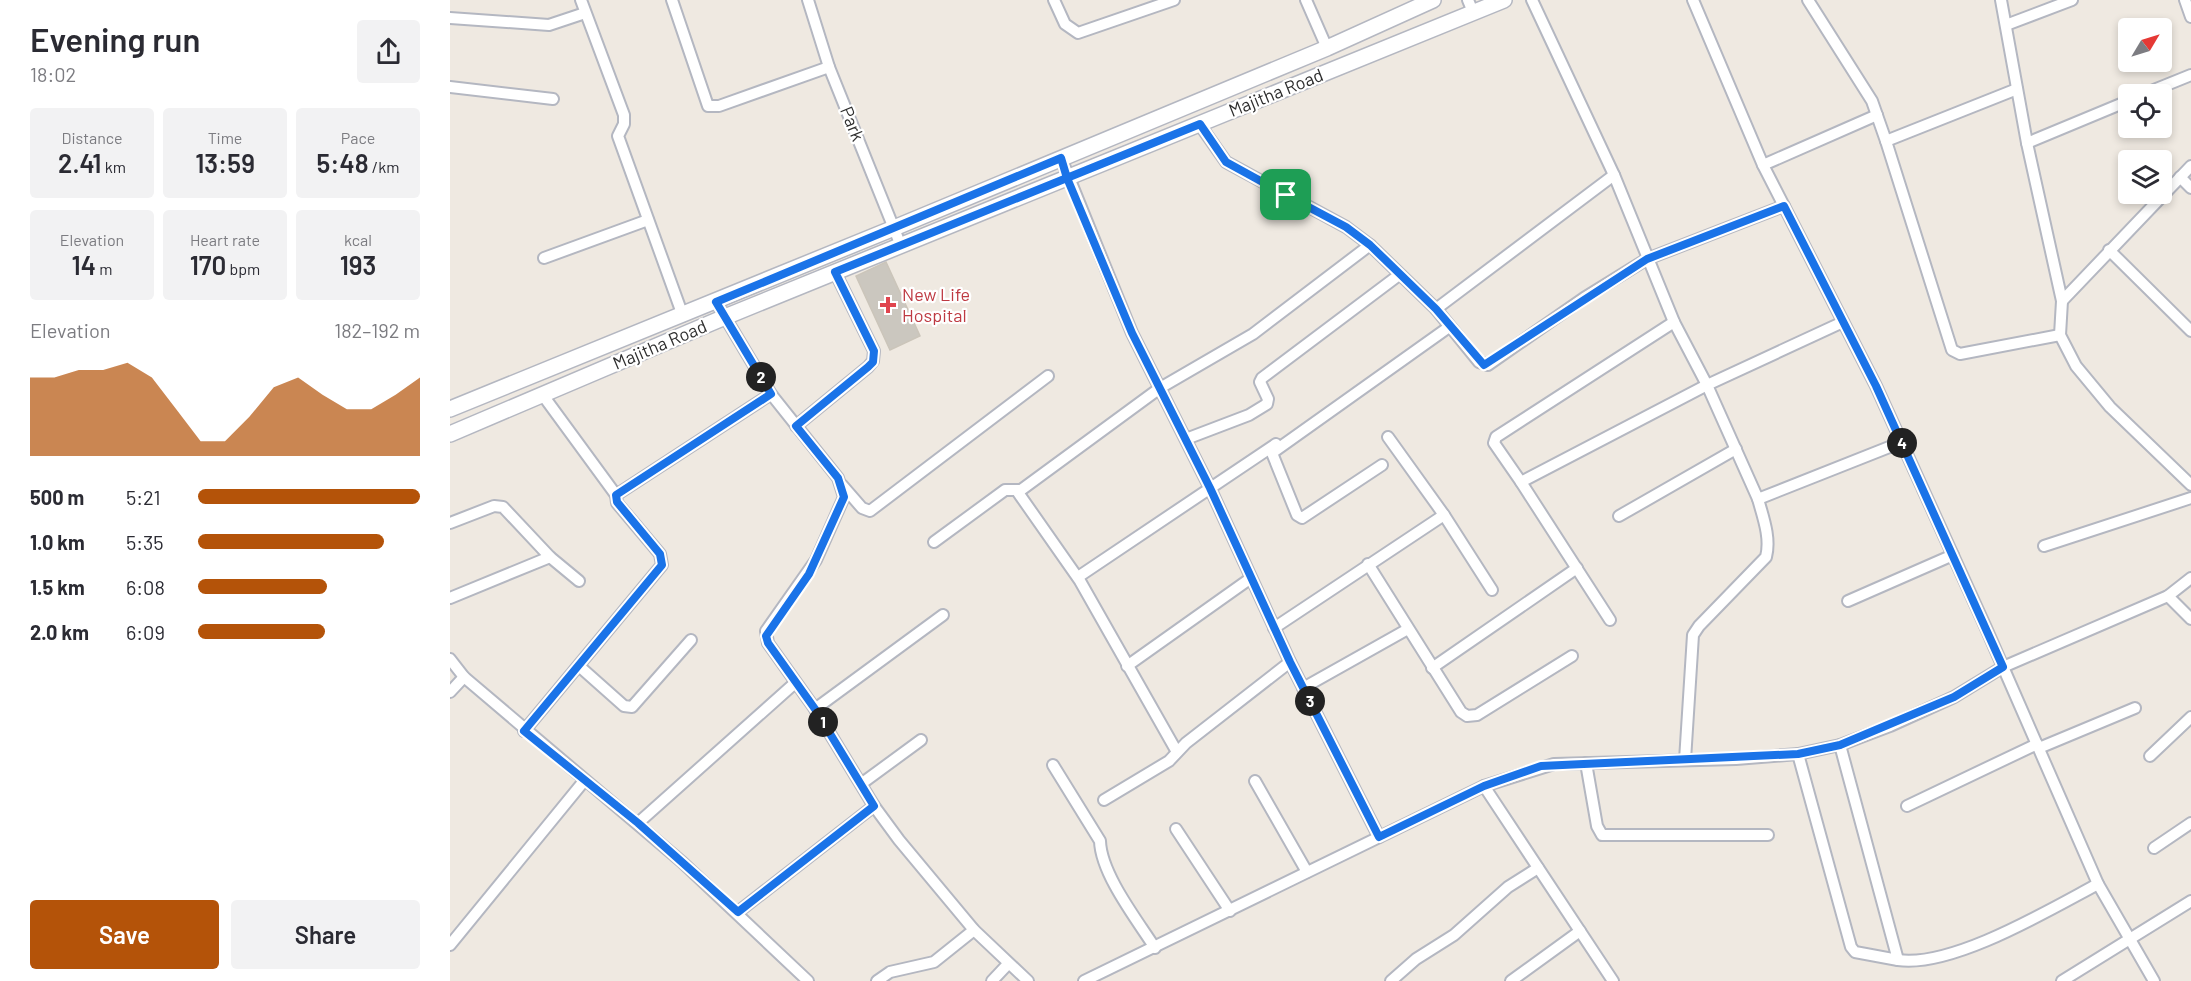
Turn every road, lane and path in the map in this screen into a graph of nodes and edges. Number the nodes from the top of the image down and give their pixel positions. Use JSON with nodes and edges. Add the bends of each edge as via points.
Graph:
{"nodes":[{"id":1,"x":581,"y":0,"type":"edge"},
{"id":2,"x":672,"y":0,"type":"edge"},
{"id":3,"x":808,"y":0,"type":"edge"},
{"id":4,"x":1054,"y":0,"type":"edge"},
{"id":5,"x":1174,"y":0,"type":"edge"},
{"id":6,"x":1306,"y":0,"type":"edge"},
{"id":7,"x":1433,"y":0,"type":"edge"},
{"id":8,"x":1504,"y":0,"type":"edge"},
{"id":9,"x":1532,"y":0,"type":"edge"},
{"id":10,"x":1693,"y":0,"type":"edge"},
{"id":11,"x":1808,"y":0,"type":"edge"},
{"id":12,"x":2001,"y":0,"type":"edge"},
{"id":13,"x":2072,"y":0,"type":"edge"},
{"id":14,"x":2185,"y":0,"type":"edge"},
{"id":15,"x":1471,"y":6,"type":"edge"},
{"id":16,"x":585,"y":13,"type":"junction"},
{"id":17,"x":2191,"y":17,"type":"edge"},
{"id":18,"x":450,"y":18,"type":"edge"},
{"id":19,"x":2006,"y":24,"type":"junction"},
{"id":20,"x":1327,"y":48,"type":"junction"},
{"id":21,"x":829,"y":68,"type":"junction"},
{"id":22,"x":2191,"y":75,"type":"edge"},
{"id":23,"x":2169,"y":84,"type":"edge"},
{"id":24,"x":450,"y":87,"type":"edge"},
{"id":25,"x":2017,"y":89,"type":"junction"},
{"id":26,"x":553,"y":99,"type":"dead end"},
{"id":27,"x":2118,"y":105,"type":"edge"},
{"id":28,"x":1877,"y":115,"type":"junction"},
{"id":29,"x":1200,"y":124,"type":"junction"},
{"id":30,"x":1886,"y":141,"type":"junction"},
{"id":31,"x":2027,"y":143,"type":"junction"},
{"id":32,"x":1061,"y":158,"type":"junction"},
{"id":33,"x":1763,"y":165,"type":"junction"},
{"id":34,"x":2191,"y":166,"type":"edge"},
{"id":35,"x":1614,"y":175,"type":"junction"},
{"id":36,"x":2180,"y":177,"type":"junction"},
{"id":37,"x":1067,"y":178,"type":"junction"},
{"id":38,"x":2191,"y":188,"type":"edge"},
{"id":39,"x":1784,"y":206,"type":"junction"},
{"id":40,"x":648,"y":220,"type":"junction"},
{"id":41,"x":894,"y":228,"type":"junction"},
{"id":42,"x":1370,"y":245,"type":"junction"},
{"id":43,"x":901,"y":246,"type":"junction"},
{"id":44,"x":2109,"y":250,"type":"junction"},
{"id":45,"x":544,"y":258,"type":"dead end"},
{"id":46,"x":1647,"y":259,"type":"junction"},
{"id":47,"x":835,"y":272,"type":"junction"},
{"id":48,"x":1399,"y":275,"type":"junction"},
{"id":49,"x":2062,"y":301,"type":"junction"},
{"id":50,"x":716,"y":302,"type":"junction"},
{"id":51,"x":1436,"y":309,"type":"junction"},
{"id":52,"x":683,"y":316,"type":"junction"},
{"id":53,"x":725,"y":317,"type":"junction"},
{"id":54,"x":1674,"y":322,"type":"junction"},
{"id":55,"x":1843,"y":322,"type":"junction"},
{"id":56,"x":1449,"y":327,"type":"junction"},
{"id":57,"x":2191,"y":331,"type":"edge"},
{"id":58,"x":2060,"y":335,"type":"junction"},
{"id":59,"x":579,"y":355,"type":"junction"},
{"id":60,"x":1396,"y":364,"type":"junction"},
{"id":61,"x":586,"y":375,"type":"junction"},
{"id":62,"x":1048,"y":376,"type":"dead end"},
{"id":63,"x":1707,"y":385,"type":"junction"},
{"id":64,"x":1160,"y":388,"type":"junction"},
{"id":65,"x":542,"y":394,"type":"junction"},
{"id":66,"x":771,"y":394,"type":"junction"},
{"id":67,"x":450,"y":409,"type":"edge"},
{"id":68,"x":796,"y":426,"type":"junction"},
{"id":69,"x":450,"y":434,"type":"edge"},
{"id":70,"x":1389,"y":437,"type":"dead end"},
{"id":71,"x":1186,"y":439,"type":"junction"},
{"id":72,"x":1902,"y":442,"type":"junction"},
{"id":73,"x":1736,"y":449,"type":"junction"},
{"id":74,"x":1382,"y":465,"type":"dead end"},
{"id":75,"x":1521,"y":482,"type":"junction"},
{"id":76,"x":2191,"y":484,"type":"edge"},
{"id":77,"x":842,"y":485,"type":"junction"},
{"id":78,"x":1210,"y":488,"type":"junction"},
{"id":79,"x":1017,"y":491,"type":"junction"},
{"id":80,"x":616,"y":495,"type":"junction"},
{"id":81,"x":2191,"y":498,"type":"edge"},
{"id":82,"x":1758,"y":499,"type":"junction"},
{"id":83,"x":1444,"y":515,"type":"junction"},
{"id":84,"x":1619,"y":516,"type":"dead end"},
{"id":85,"x":450,"y":523,"type":"edge"},
{"id":86,"x":934,"y":542,"type":"dead end"},
{"id":87,"x":2044,"y":546,"type":"dead end"},
{"id":88,"x":1953,"y":555,"type":"junction"},
{"id":89,"x":550,"y":557,"type":"junction"},
{"id":90,"x":1368,"y":564,"type":"junction"},
{"id":91,"x":1577,"y":568,"type":"junction"},
{"id":92,"x":1078,"y":577,"type":"junction"},
{"id":93,"x":1251,"y":578,"type":"junction"},
{"id":94,"x":2191,"y":578,"type":"edge"},
{"id":95,"x":579,"y":581,"type":"dead end"},
{"id":96,"x":1492,"y":590,"type":"dead end"},
{"id":97,"x":2168,"y":596,"type":"junction"},
{"id":98,"x":450,"y":598,"type":"edge"},
{"id":99,"x":1848,"y":601,"type":"dead end"},
{"id":100,"x":943,"y":615,"type":"dead end"},
{"id":101,"x":2191,"y":619,"type":"edge"},
{"id":102,"x":1610,"y":620,"type":"dead end"},
{"id":103,"x":1274,"y":628,"type":"junction"},
{"id":104,"x":1408,"y":629,"type":"junction"},
{"id":105,"x":691,"y":640,"type":"dead end"},
{"id":106,"x":1572,"y":656,"type":"dead end"},
{"id":107,"x":450,"y":659,"type":"edge"},
{"id":108,"x":1290,"y":662,"type":"junction"},
{"id":109,"x":579,"y":666,"type":"junction"},
{"id":110,"x":1127,"y":666,"type":"junction"},
{"id":111,"x":2003,"y":667,"type":"junction"},
{"id":112,"x":1432,"y":668,"type":"junction"},
{"id":113,"x":464,"y":677,"type":"junction"},
{"id":114,"x":795,"y":683,"type":"junction"},
{"id":115,"x":1303,"y":688,"type":"junction"},
{"id":116,"x":450,"y":692,"type":"edge"},
{"id":117,"x":2135,"y":708,"type":"dead end"},
{"id":118,"x":815,"y":709,"type":"junction"},
{"id":119,"x":2191,"y":717,"type":"edge"},
{"id":120,"x":524,"y":731,"type":"junction"},
{"id":121,"x":921,"y":740,"type":"dead end"},
{"id":122,"x":1840,"y":745,"type":"junction"},
{"id":123,"x":2038,"y":746,"type":"junction"},
{"id":124,"x":1177,"y":752,"type":"junction"},
{"id":125,"x":1798,"y":754,"type":"junction"},
{"id":126,"x":2150,"y":756,"type":"dead end"},
{"id":127,"x":1684,"y":760,"type":"junction"},
{"id":128,"x":1586,"y":763,"type":"junction"},
{"id":129,"x":1053,"y":765,"type":"dead end"},
{"id":130,"x":584,"y":781,"type":"junction"},
{"id":131,"x":1255,"y":781,"type":"dead end"},
{"id":132,"x":861,"y":784,"type":"junction"},
{"id":133,"x":1484,"y":786,"type":"junction"},
{"id":134,"x":1104,"y":800,"type":"dead end"},
{"id":135,"x":874,"y":806,"type":"junction"},
{"id":136,"x":1907,"y":806,"type":"dead end"},
{"id":137,"x":638,"y":823,"type":"junction"},
{"id":138,"x":2191,"y":823,"type":"edge"},
{"id":139,"x":1176,"y":829,"type":"dead end"},
{"id":140,"x":1768,"y":835,"type":"dead end"},
{"id":141,"x":1379,"y":837,"type":"junction"},
{"id":142,"x":2154,"y":848,"type":"dead end"},
{"id":143,"x":1538,"y":868,"type":"junction"},
{"id":144,"x":1307,"y":872,"type":"junction"},
{"id":145,"x":2098,"y":884,"type":"junction"},
{"id":146,"x":2191,"y":901,"type":"edge"},
{"id":147,"x":1230,"y":911,"type":"junction"},
{"id":148,"x":738,"y":912,"type":"junction"},
{"id":149,"x":974,"y":930,"type":"junction"},
{"id":150,"x":1580,"y":931,"type":"junction"},
{"id":151,"x":2130,"y":939,"type":"junction"},
{"id":152,"x":450,"y":945,"type":"edge"},
{"id":153,"x":1155,"y":948,"type":"junction"},
{"id":154,"x":1898,"y":960,"type":"junction"},
{"id":155,"x":1008,"y":964,"type":"junction"},
{"id":156,"x":808,"y":981,"type":"edge"},
{"id":157,"x":877,"y":981,"type":"edge"},
{"id":158,"x":992,"y":981,"type":"edge"},
{"id":159,"x":1028,"y":981,"type":"edge"},
{"id":160,"x":1084,"y":981,"type":"edge"},
{"id":161,"x":1390,"y":981,"type":"edge"},
{"id":162,"x":1510,"y":981,"type":"edge"},
{"id":163,"x":1613,"y":981,"type":"edge"},
{"id":164,"x":2062,"y":981,"type":"edge"},
{"id":165,"x":2154,"y":981,"type":"edge"}],
"edges":[{"from":1,"to":16,"type":"street"},
{"from":2,"to":21,"type":"street","via":[[708,106],[719,106]]},
{"from":3,"to":21,"type":"street","name":"Park"},
{"from":4,"to":5,"type":"street","via":[[1065,24],[1078,33]]},
{"from":6,"to":20,"type":"street"},
{"from":7,"to":20,"type":"main road","name":"Majitha Road"},
{"from":8,"to":15,"type":"main road","name":"Majitha Road"},
{"from":9,"to":35,"type":"street"},
{"from":10,"to":33,"type":"street"},
{"from":11,"to":28,"type":"street"},
{"from":12,"to":19,"type":"street"},
{"from":13,"to":19,"type":"street"},
{"from":14,"to":17,"type":"street"},
{"from":15,"to":29,"type":"main road","name":"Majitha Road"},
{"from":16,"to":18,"type":"street","via":[[549,25]]},
{"from":16,"to":40,"type":"street","via":[[626,120],[618,136]]},
{"from":19,"to":25,"type":"street"},
{"from":20,"to":32,"type":"main road","name":"Majitha Road"},
{"from":21,"to":41,"type":"street","name":"Park"},
{"from":22,"to":23,"type":"street"},
{"from":24,"to":26,"type":"street"},
{"from":25,"to":30,"type":"street"},
{"from":25,"to":31,"type":"street"},
{"from":27,"to":31,"type":"street"},
{"from":28,"to":30,"type":"street"},
{"from":28,"to":33,"type":"street"},
{"from":29,"to":37,"type":"main road","name":"Majitha Road"},
{"from":29,"to":42,"type":"street","via":[[1226,162],[1346,227]]},
{"from":30,"to":58,"type":"street","via":[[1952,350],[1960,354]]},
{"from":31,"to":49,"type":"street"},
{"from":32,"to":37,"type":"street"},
{"from":32,"to":41,"type":"main road","name":"Majitha Road"},
{"from":33,"to":39,"type":"street"},
{"from":34,"to":36,"type":"street"},
{"from":35,"to":46,"type":"street"},
{"from":35,"to":51,"type":"street"},
{"from":36,"to":38,"type":"street"},
{"from":36,"to":44,"type":"street"},
{"from":37,"to":43,"type":"main road","name":"Majitha Road"},
{"from":37,"to":64,"type":"street","via":[[1120,307]]},
{"from":39,"to":46,"type":"street"},
{"from":39,"to":55,"type":"street"},
{"from":40,"to":45,"type":"street"},
{"from":40,"to":52,"type":"street"},
{"from":41,"to":43,"type":"street","name":"Park"},
{"from":41,"to":50,"type":"main road","name":"Majitha Road"},
{"from":42,"to":48,"type":"street"},
{"from":42,"to":64,"type":"street","via":[[1253,334]]},
{"from":43,"to":47,"type":"main road","name":"Majitha Road"},
{"from":44,"to":49,"type":"street"},
{"from":44,"to":57,"type":"street"},
{"from":46,"to":54,"type":"street"},
{"from":46,"to":56,"type":"street","via":[[1488,365],[1479,362]]},
{"from":47,"to":53,"type":"main road","name":"Majitha Road"},
{"from":47,"to":68,"type":"street","via":[[874,356],[868,367]]},
{"from":48,"to":51,"type":"street"},
{"from":48,"to":71,"type":"street","via":[[1262,378],[1267,404]]},
{"from":49,"to":58,"type":"street"},
{"from":50,"to":52,"type":"main road","name":"Majitha Road"},
{"from":50,"to":53,"type":"street"},
{"from":51,"to":56,"type":"street"},
{"from":52,"to":59,"type":"main road","name":"Majitha Road"},
{"from":53,"to":61,"type":"main road","name":"Majitha Road"},
{"from":53,"to":66,"type":"street"},
{"from":54,"to":63,"type":"street"},
{"from":54,"to":75,"type":"street","via":[[1496,437],[1494,443]]},
{"from":55,"to":63,"type":"street"},
{"from":55,"to":72,"type":"street"},
{"from":56,"to":60,"type":"street"},
{"from":58,"to":76,"type":"street","via":[[2076,366],[2110,407]]},
{"from":59,"to":61,"type":"main road"},
{"from":59,"to":67,"type":"main road","name":"Majitha Road"},
{"from":60,"to":74,"type":"street","via":[[1272,453],[1297,515],[1302,518]]},
{"from":60,"to":78,"type":"street"},
{"from":61,"to":65,"type":"main road","name":"Majitha Road"},
{"from":62,"to":77,"type":"street","via":[[870,511],[862,508]]},
{"from":63,"to":73,"type":"street"},
{"from":63,"to":75,"type":"street"},
{"from":64,"to":71,"type":"street"},
{"from":64,"to":79,"type":"street"},
{"from":65,"to":69,"type":"main road","name":"Majitha Road"},
{"from":65,"to":80,"type":"street"},
{"from":66,"to":68,"type":"street"},
{"from":66,"to":80,"type":"street"},
{"from":68,"to":77,"type":"street"},
{"from":70,"to":83,"type":"street"},
{"from":71,"to":78,"type":"street"},
{"from":72,"to":82,"type":"street"},
{"from":72,"to":88,"type":"street"},
{"from":73,"to":82,"type":"street"},
{"from":73,"to":84,"type":"street"},
{"from":75,"to":91,"type":"street"},
{"from":77,"to":114,"type":"street","via":[[842,506],[816,560],[766,631],[768,643]]},
{"from":78,"to":92,"type":"street"},
{"from":78,"to":93,"type":"street"},
{"from":79,"to":86,"type":"street","via":[[1005,490]]},
{"from":79,"to":92,"type":"street"},
{"from":80,"to":109,"type":"street","via":[[617,502],[660,554],[662,565]]},
{"from":81,"to":87,"type":"street"},
{"from":82,"to":127,"type":"street","via":[[1766,528],[1766,558],[1694,635]]},
{"from":83,"to":90,"type":"street"},
{"from":83,"to":96,"type":"street"},
{"from":85,"to":89,"type":"street","via":[[499,506]]},
{"from":88,"to":99,"type":"street"},
{"from":88,"to":111,"type":"street"},
{"from":89,"to":95,"type":"street"},
{"from":89,"to":98,"type":"street"},
{"from":90,"to":103,"type":"street"},
{"from":90,"to":104,"type":"street"},
{"from":91,"to":102,"type":"street"},
{"from":91,"to":112,"type":"street"},
{"from":92,"to":110,"type":"street"},
{"from":93,"to":103,"type":"street"},
{"from":93,"to":110,"type":"street"},
{"from":94,"to":97,"type":"street"},
{"from":97,"to":101,"type":"street"},
{"from":97,"to":111,"type":"street"},
{"from":100,"to":118,"type":"street"},
{"from":103,"to":108,"type":"street"},
{"from":104,"to":112,"type":"street"},
{"from":104,"to":115,"type":"street"},
{"from":105,"to":109,"type":"street","via":[[633,707],[624,706]]},
{"from":106,"to":112,"type":"street","via":[[1472,716],[1461,712]]},
{"from":107,"to":113,"type":"street"},
{"from":108,"to":115,"type":"street"},
{"from":108,"to":124,"type":"street"},
{"from":109,"to":120,"type":"street"},
{"from":110,"to":124,"type":"street"},
{"from":111,"to":122,"type":"street","via":[[1954,697]]},
{"from":111,"to":123,"type":"street"},
{"from":113,"to":116,"type":"street"},
{"from":113,"to":120,"type":"street"},
{"from":114,"to":118,"type":"street"},
{"from":114,"to":137,"type":"street"},
{"from":115,"to":141,"type":"street"},
{"from":117,"to":123,"type":"street"},
{"from":118,"to":132,"type":"street"},
{"from":119,"to":126,"type":"street"},
{"from":120,"to":130,"type":"street"},
{"from":121,"to":132,"type":"street"},
{"from":122,"to":125,"type":"street"},
{"from":122,"to":154,"type":"street"},
{"from":123,"to":136,"type":"street"},
{"from":123,"to":145,"type":"street"},
{"from":124,"to":134,"type":"street","via":[[1165,764]]},
{"from":125,"to":127,"type":"street"},
{"from":125,"to":154,"type":"street","via":[[1851,947],[1855,952]]},
{"from":127,"to":128,"type":"street"},
{"from":128,"to":133,"type":"street","via":[[1541,766]]},
{"from":128,"to":140,"type":"street","via":[[1602,835]]},
{"from":129,"to":153,"type":"street","via":[[1100,841],[1100,854],[1128,908]]},
{"from":130,"to":137,"type":"street"},
{"from":130,"to":152,"type":"street"},
{"from":131,"to":144,"type":"street"},
{"from":132,"to":135,"type":"street"},
{"from":133,"to":141,"type":"street"},
{"from":133,"to":143,"type":"street"},
{"from":135,"to":148,"type":"street"},
{"from":135,"to":149,"type":"street"},
{"from":137,"to":148,"type":"street"},
{"from":138,"to":142,"type":"street"},
{"from":139,"to":147,"type":"street"},
{"from":141,"to":144,"type":"street"},
{"from":143,"to":150,"type":"street"},
{"from":143,"to":161,"type":"street","via":[[1508,887],[1460,930]]},
{"from":144,"to":147,"type":"street"},
{"from":145,"to":151,"type":"street"},
{"from":145,"to":154,"type":"street","via":[[1995,938],[1930,958]]},
{"from":146,"to":151,"type":"street"},
{"from":147,"to":153,"type":"street"},
{"from":148,"to":156,"type":"street"},
{"from":149,"to":155,"type":"street"},
{"from":149,"to":157,"type":"street","via":[[934,962],[890,972]]},
{"from":150,"to":162,"type":"street"},
{"from":150,"to":163,"type":"street"},
{"from":151,"to":164,"type":"street"},
{"from":151,"to":165,"type":"street"},
{"from":153,"to":160,"type":"street"},
{"from":155,"to":158,"type":"street"},
{"from":155,"to":159,"type":"street"}]}
